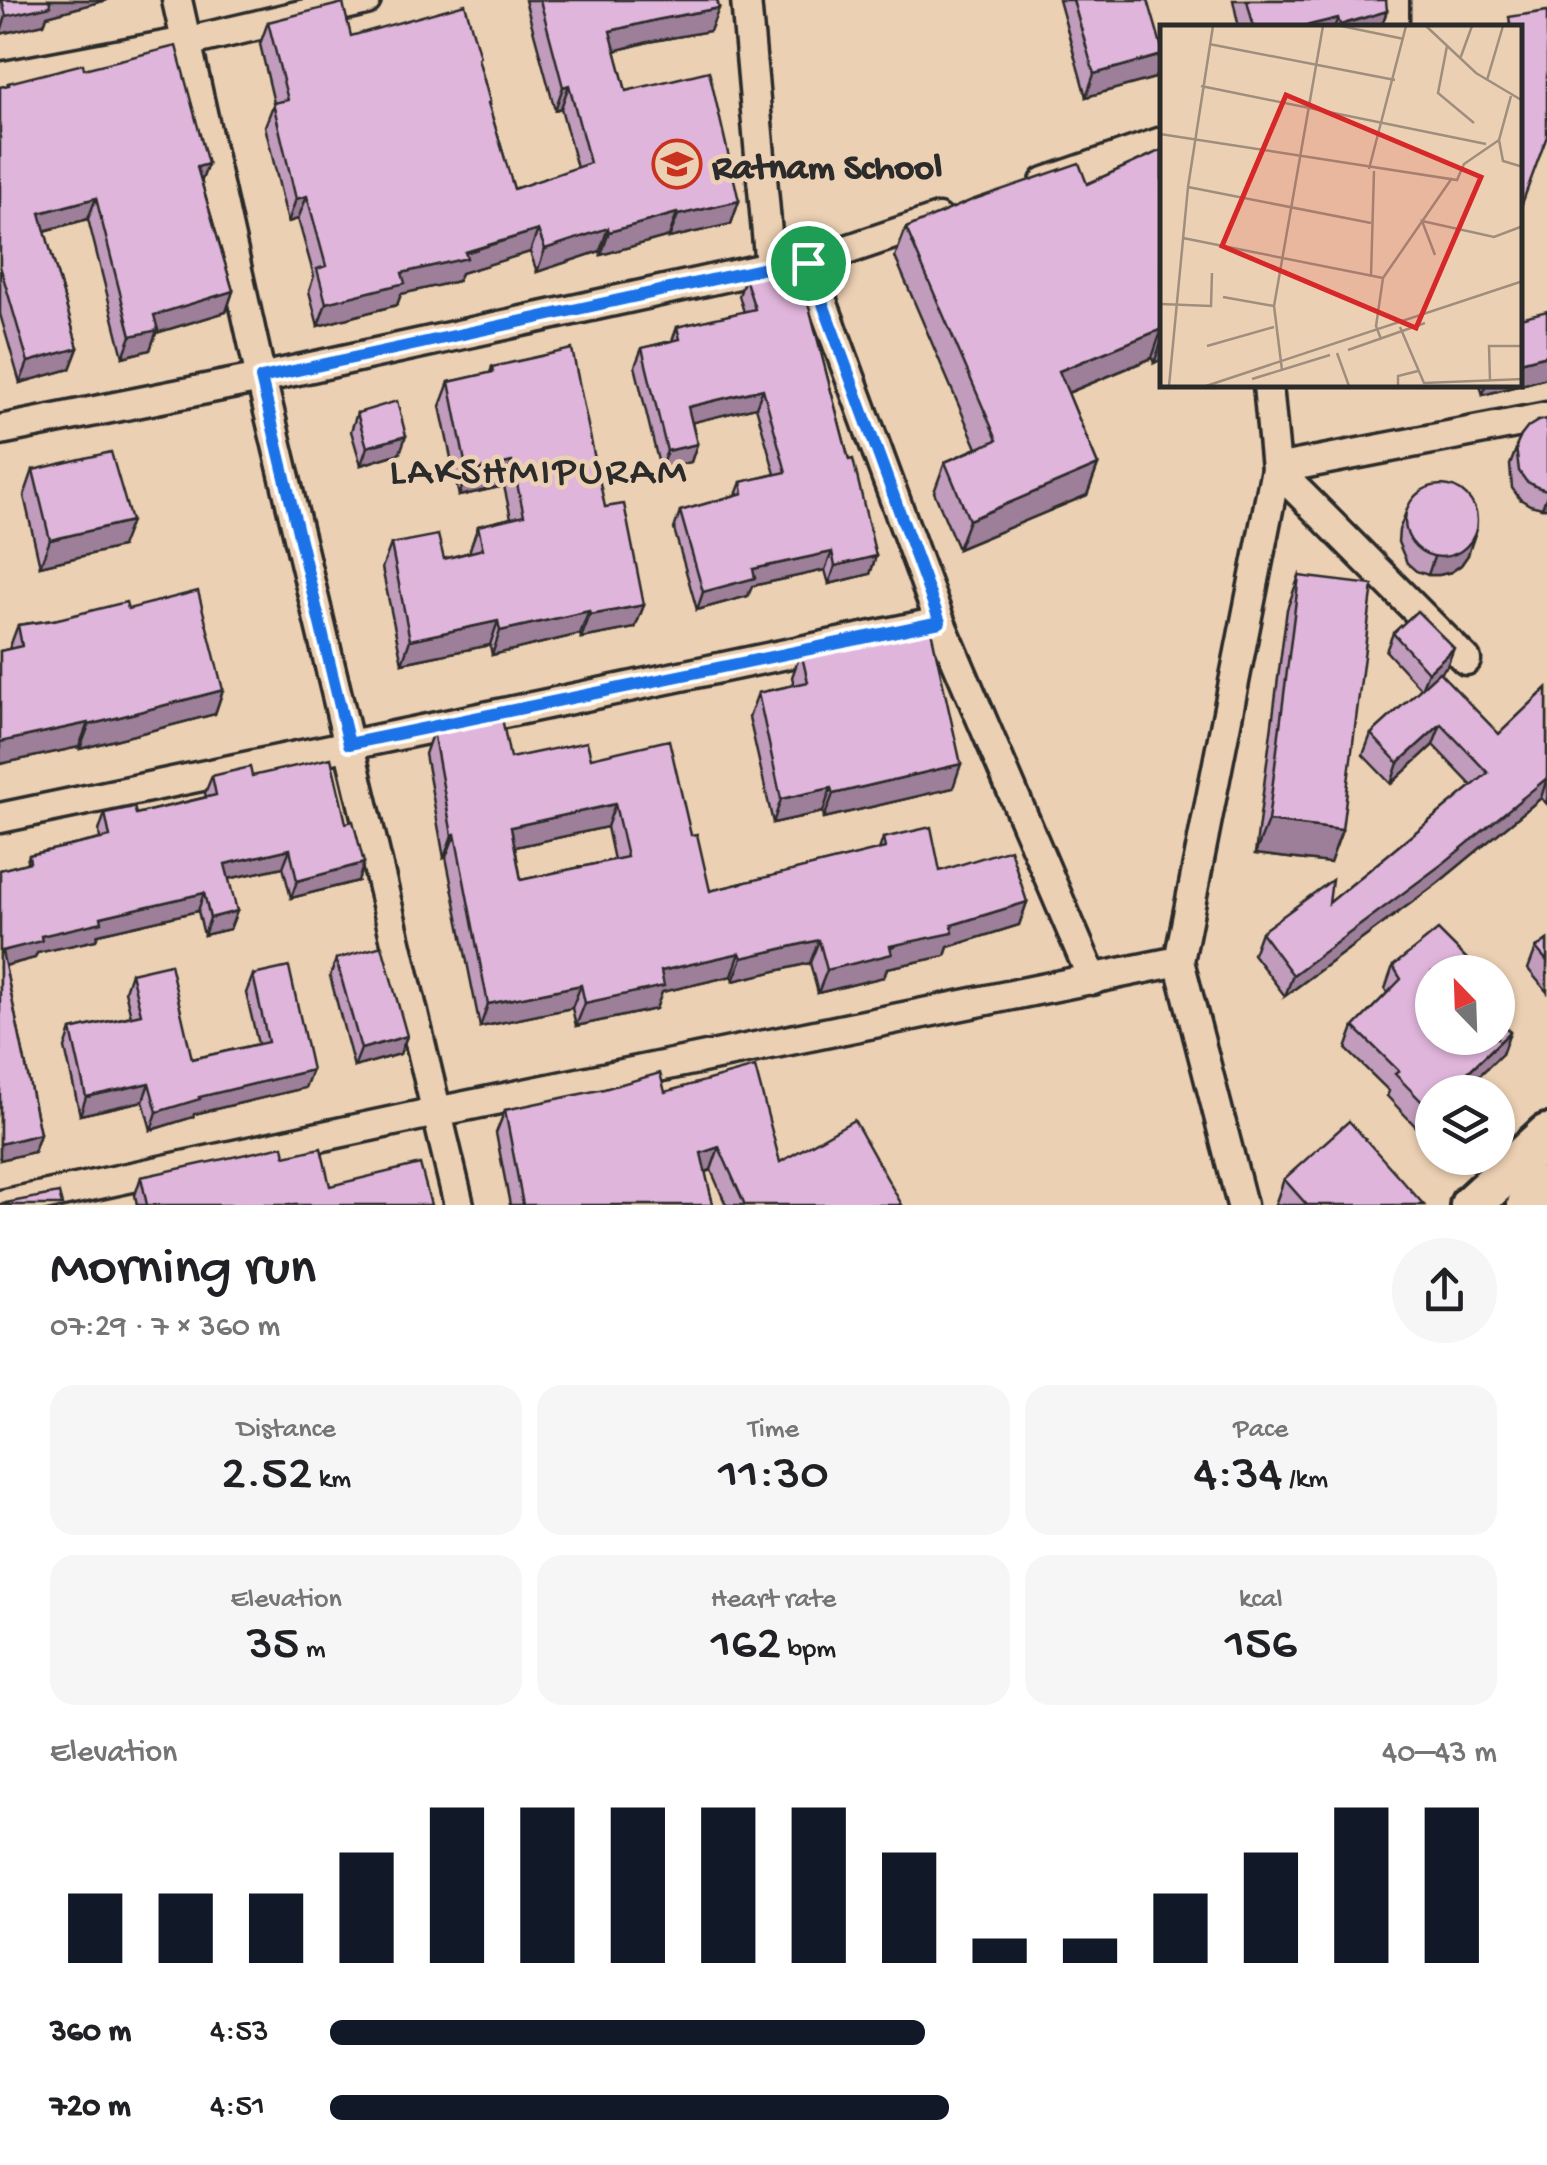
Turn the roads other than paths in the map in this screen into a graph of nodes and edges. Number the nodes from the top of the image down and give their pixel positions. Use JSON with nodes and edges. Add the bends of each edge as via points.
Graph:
{"nodes":[{"id":1,"x":177,"y":0,"type":"edge"},
{"id":2,"x":366,"y":0,"type":"edge"},
{"id":3,"x":746,"y":0,"type":"edge"},
{"id":4,"x":186,"y":42,"type":"junction"},
{"id":5,"x":0,"y":77,"type":"edge"},
{"id":6,"x":1160,"y":143,"type":"edge"},
{"id":7,"x":1013,"y":193,"type":"edge"},
{"id":8,"x":957,"y":212,"type":"edge"},
{"id":9,"x":808,"y":263,"type":"junction"},
{"id":10,"x":770,"y":267,"type":"junction"},
{"id":11,"x":261,"y":378,"type":"junction"},
{"id":12,"x":1268,"y":388,"type":"edge"},
{"id":13,"x":1547,"y":417,"type":"edge"},
{"id":14,"x":0,"y":430,"type":"edge"},
{"id":15,"x":1276,"y":469,"type":"junction"},
{"id":16,"x":940,"y":622,"type":"junction"},
{"id":17,"x":1466,"y":660,"type":"dead end"},
{"id":18,"x":349,"y":744,"type":"junction"},
{"id":19,"x":0,"y":818,"type":"edge"},
{"id":20,"x":1179,"y":961,"type":"junction"},
{"id":21,"x":1093,"y":980,"type":"junction"},
{"id":22,"x":436,"y":1112,"type":"junction"},
{"id":23,"x":1547,"y":1135,"type":"edge"},
{"id":24,"x":1547,"y":1187,"type":"edge"},
{"id":25,"x":1,"y":1205,"type":"edge"},
{"id":26,"x":458,"y":1205,"type":"edge"},
{"id":27,"x":1242,"y":1205,"type":"edge"},
{"id":28,"x":1471,"y":1205,"type":"edge"},
{"id":29,"x":1528,"y":1205,"type":"edge"}],
"edges":[{"from":1,"to":4,"type":"street"},
{"from":2,"to":4,"type":"street"},
{"from":3,"to":10,"type":"street"},
{"from":4,"to":5,"type":"street"},
{"from":4,"to":11,"type":"street"},
{"from":6,"to":7,"type":"street"},
{"from":8,"to":9,"type":"street"},
{"from":9,"to":10,"type":"street"},
{"from":9,"to":16,"type":"street"},
{"from":10,"to":11,"type":"street"},
{"from":11,"to":14,"type":"street"},
{"from":11,"to":18,"type":"street"},
{"from":12,"to":15,"type":"street"},
{"from":13,"to":15,"type":"street"},
{"from":15,"to":17,"type":"street"},
{"from":15,"to":20,"type":"street"},
{"from":16,"to":18,"type":"street"},
{"from":16,"to":21,"type":"street"},
{"from":18,"to":19,"type":"street"},
{"from":18,"to":22,"type":"street"},
{"from":20,"to":21,"type":"street"},
{"from":20,"to":27,"type":"street"},
{"from":21,"to":22,"type":"street"},
{"from":22,"to":25,"type":"street"},
{"from":22,"to":26,"type":"street"},
{"from":23,"to":28,"type":"main road"},
{"from":24,"to":29,"type":"main road"}]}
